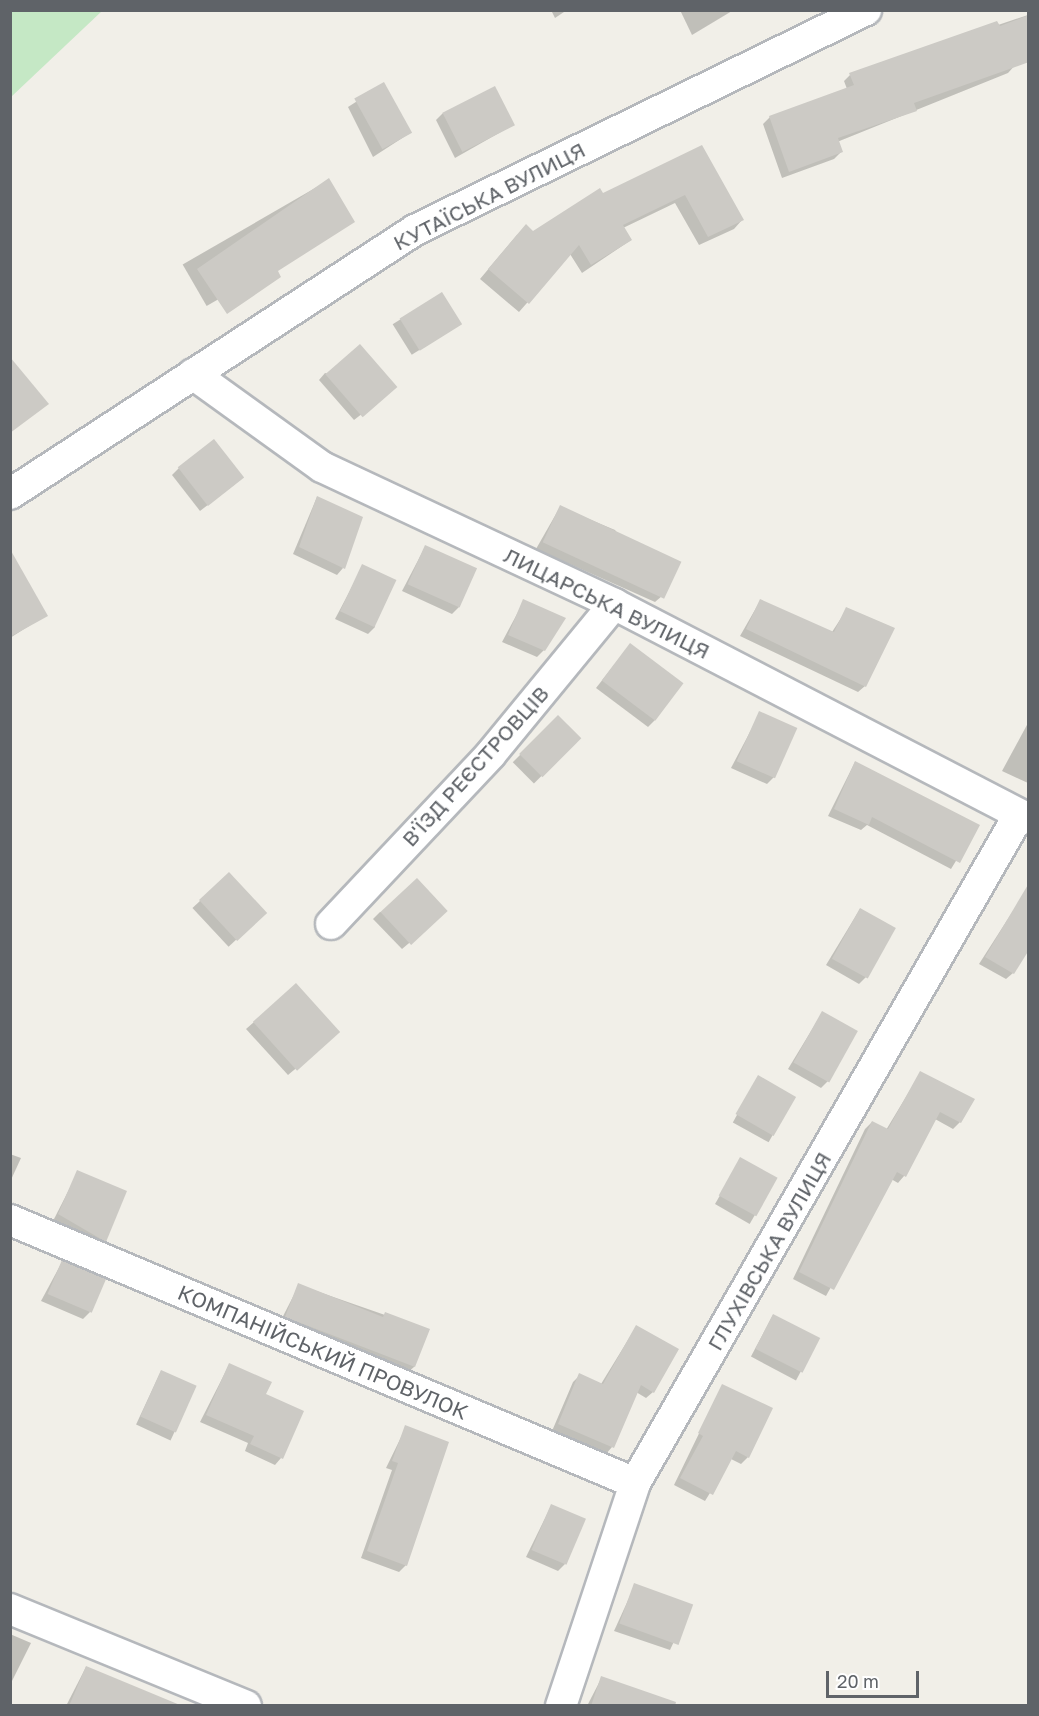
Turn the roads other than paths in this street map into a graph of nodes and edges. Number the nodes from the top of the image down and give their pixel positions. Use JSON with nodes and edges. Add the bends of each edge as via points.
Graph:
{"nodes":[{"id":1,"x":866,"y":10,"type":"edge"},
{"id":2,"x":193,"y":374,"type":"junction"},
{"id":3,"x":10,"y":494,"type":"edge"},
{"id":4,"x":615,"y":604,"type":"junction"},
{"id":5,"x":1024,"y":817,"type":"edge"},
{"id":6,"x":331,"y":924,"type":"dead end"},
{"id":7,"x":10,"y":1220,"type":"edge"},
{"id":8,"x":635,"y":1483,"type":"junction"},
{"id":9,"x":10,"y":1609,"type":"edge"},
{"id":10,"x":246,"y":1706,"type":"edge"},
{"id":11,"x":561,"y":1706,"type":"edge"}],
"edges":[{"from":1,"to":2,"type":"street","name":"КУТАЇСЬКА ВУЛИЦЯ","via":[[415,230]]},
{"from":2,"to":3,"type":"street","name":"КУТАЇСЬКА ВУЛИЦЯ"},
{"from":2,"to":4,"type":"street","name":"ЛИЦАРСЬКА ВУЛИЦЯ","via":[[322,467]]},
{"from":4,"to":5,"type":"street","name":"ЛИЦАРСЬКА ВУЛИЦЯ"},
{"from":4,"to":6,"type":"street","name":"В'ЇЗД РЕЄСТРОВЦІВ","via":[[491,754]]},
{"from":5,"to":8,"type":"street","name":"ГЛУХІВСЬКА ВУЛИЦЯ"},
{"from":7,"to":8,"type":"street","name":"КОМПАНІЙСЬКИЙ ПРОВУЛОК"},
{"from":8,"to":11,"type":"street","name":"ГЛУХІВСЬКА ВУЛИЦЯ"},
{"from":9,"to":10,"type":"street"}]}
